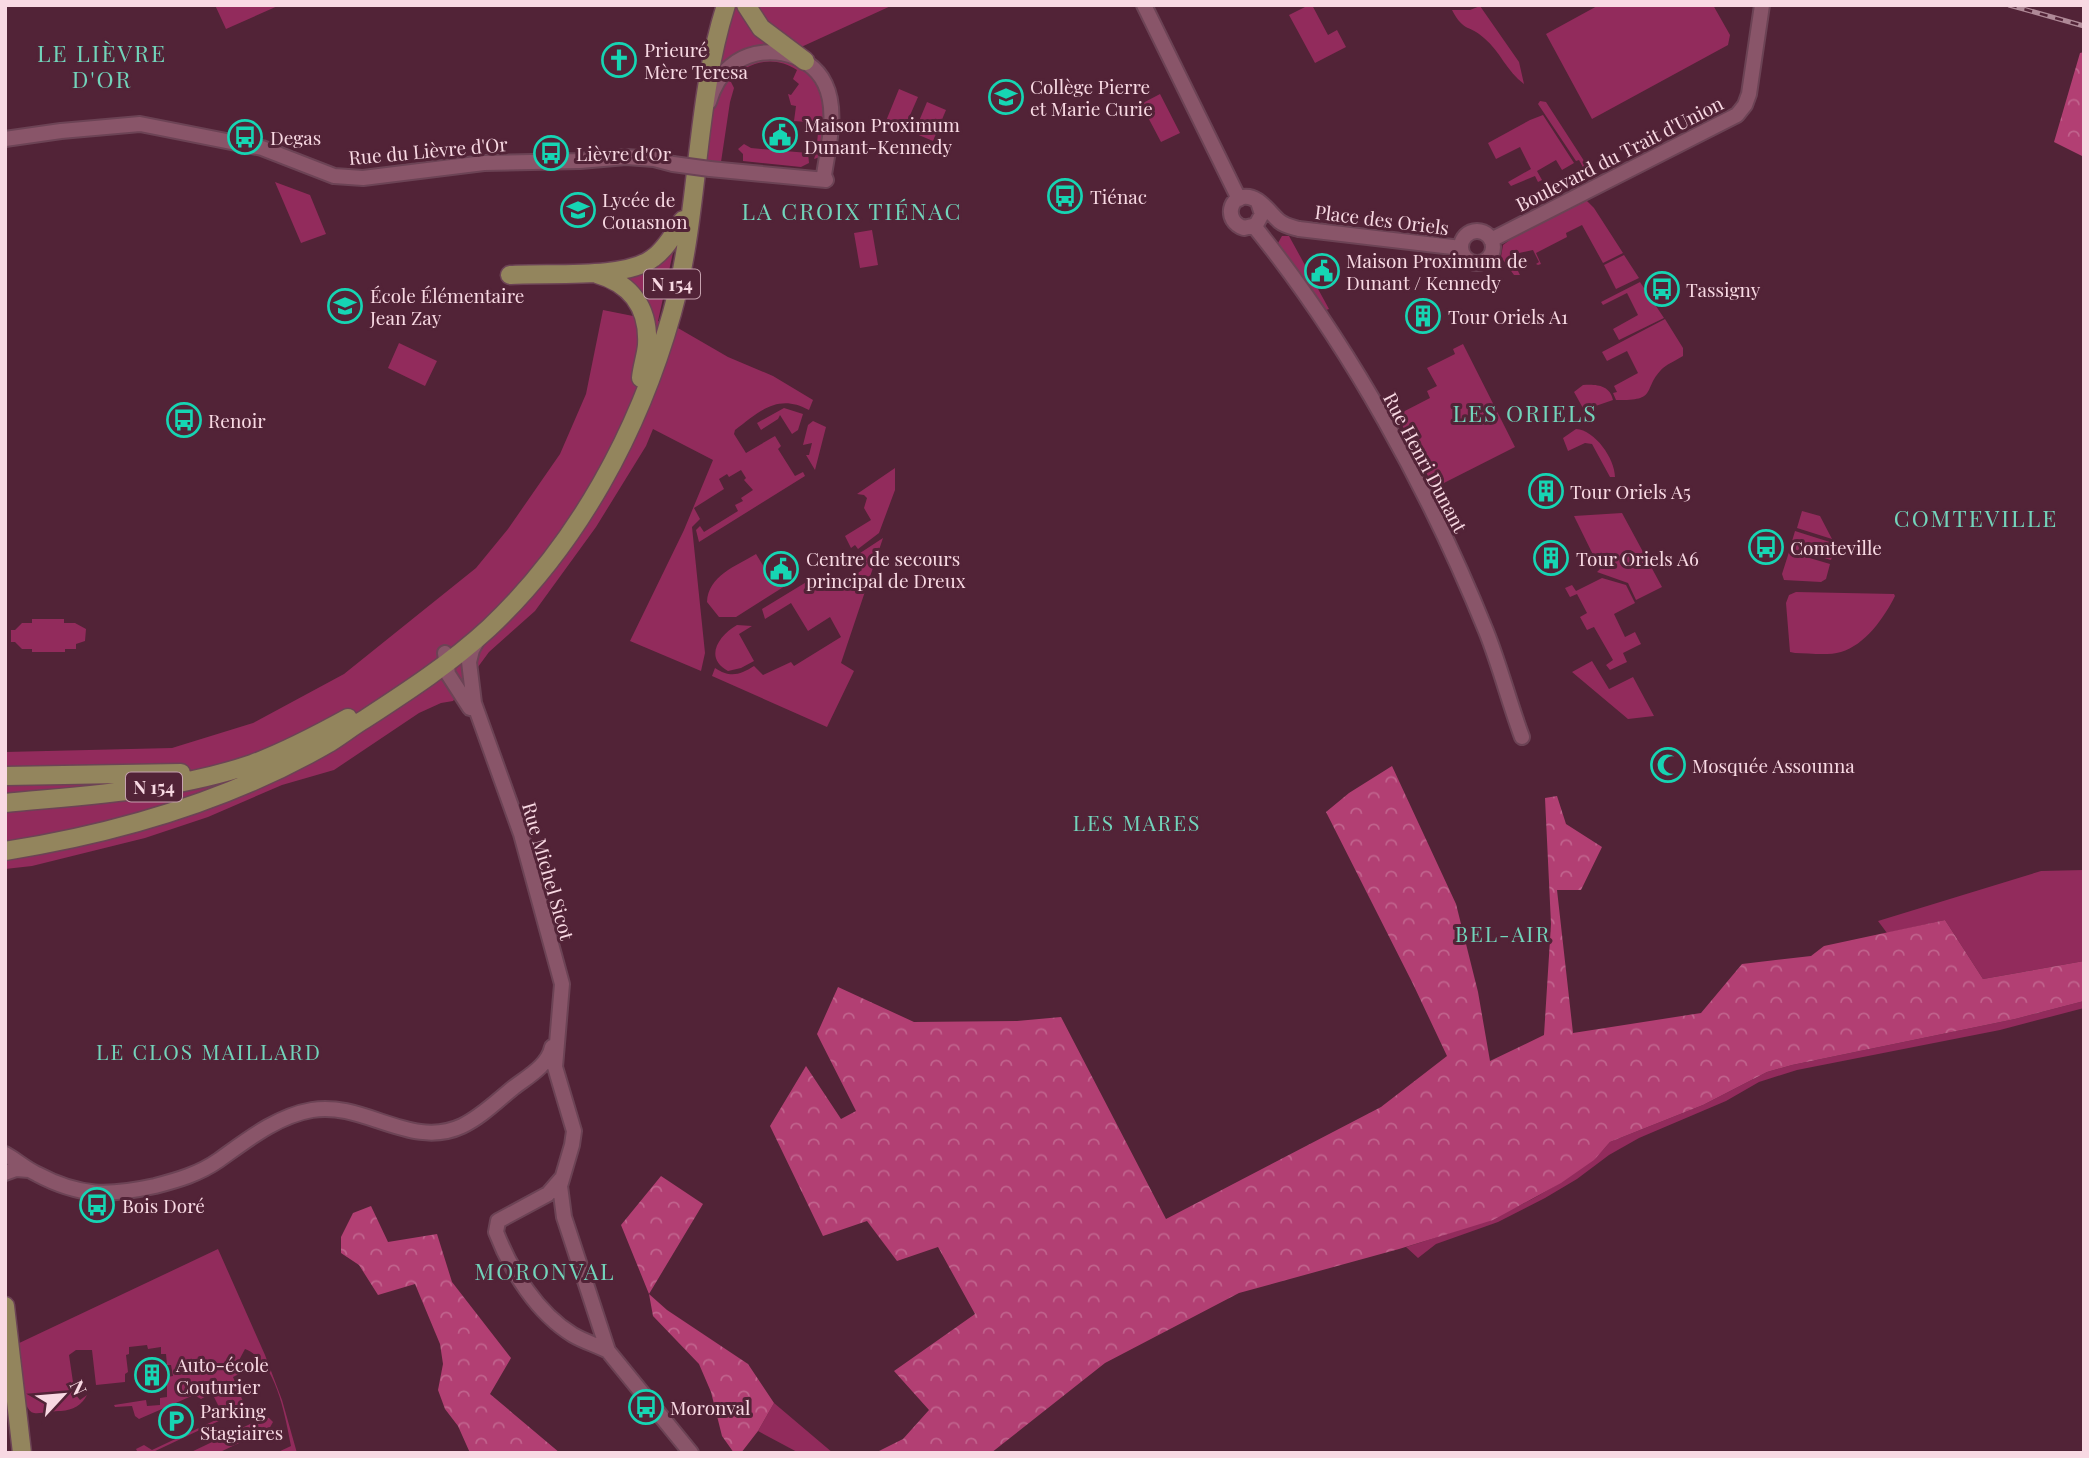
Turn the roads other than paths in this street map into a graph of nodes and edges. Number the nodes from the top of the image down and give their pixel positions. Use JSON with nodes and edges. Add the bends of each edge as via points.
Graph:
{"nodes":[{"id":1,"x":715,"y":5,"type":"edge"},
{"id":2,"x":726,"y":5,"type":"edge"},
{"id":3,"x":746,"y":5,"type":"edge"},
{"id":4,"x":1144,"y":5,"type":"edge"},
{"id":5,"x":1762,"y":5,"type":"edge"},
{"id":6,"x":805,"y":61,"type":"junction"},
{"id":7,"x":704,"y":118,"type":"junction"},
{"id":8,"x":5,"y":139,"type":"edge"},
{"id":9,"x":1239,"y":199,"type":"junction"},
{"id":10,"x":1258,"y":202,"type":"junction"},
{"id":11,"x":683,"y":220,"type":"junction"},
{"id":12,"x":1257,"y":224,"type":"junction"},
{"id":13,"x":1281,"y":229,"type":"junction"},
{"id":14,"x":1299,"y":229,"type":"junction"},
{"id":15,"x":1491,"y":240,"type":"junction"},
{"id":16,"x":1461,"y":248,"type":"junction"},
{"id":17,"x":1271,"y":250,"type":"junction"},
{"id":18,"x":591,"y":272,"type":"junction"},
{"id":19,"x":510,"y":275,"type":"dead end"},
{"id":20,"x":641,"y":381,"type":"junction"},
{"id":21,"x":487,"y":629,"type":"junction"},
{"id":22,"x":443,"y":666,"type":"junction"},
{"id":23,"x":364,"y":719,"type":"junction"},
{"id":24,"x":1522,"y":737,"type":"dead end"},
{"id":25,"x":296,"y":744,"type":"junction"},
{"id":26,"x":5,"y":776,"type":"edge"},
{"id":27,"x":501,"y":780,"type":"junction"},
{"id":28,"x":5,"y":806,"type":"edge"},
{"id":29,"x":5,"y":851,"type":"edge"},
{"id":30,"x":549,"y":1067,"type":"junction"},
{"id":31,"x":5,"y":1154,"type":"edge"},
{"id":32,"x":29,"y":1170,"type":"junction"},
{"id":33,"x":5,"y":1173,"type":"edge"},
{"id":34,"x":561,"y":1179,"type":"junction"},
{"id":35,"x":5,"y":1306,"type":"edge"},
{"id":36,"x":608,"y":1351,"type":"junction"},
{"id":37,"x":22,"y":1453,"type":"edge"},
{"id":38,"x":691,"y":1453,"type":"edge"}],
"edges":[{"from":1,"to":11,"type":"main road","number":"N 154"},
{"from":2,"to":7,"type":"main road"},
{"from":3,"to":6,"type":"main road","via":[[766,33]]},
{"from":4,"to":9,"type":"street"},
{"from":5,"to":15,"type":"street","name":"Boulevard du Trait d'Union","via":[[1749,94],[1737,115]]},
{"from":6,"to":7,"type":"street","via":[[774,52],[741,59],[719,81]]},
{"from":6,"to":8,"type":"street","name":"Rue du Lièvre d'Or","bridge":true,"via":[[823,80],[831,103],[826,180],[673,164],[560,168],[527,162],[469,164],[363,178],[334,176],[262,148],[139,124]]},
{"from":7,"to":21,"type":"main road","via":[[673,311],[632,424],[611,468],[563,542]]},
{"from":9,"to":10,"type":"street","via":[[1249,197]]},
{"from":9,"to":12,"type":"street","via":[[1230,214],[1233,221],[1244,228]]},
{"from":10,"to":12,"type":"street","via":[[1262,211]]},
{"from":10,"to":14,"type":"street","via":[[1282,223]]},
{"from":11,"to":18,"type":"main road","via":[[649,262]]},
{"from":11,"to":20,"type":"main road","number":"N 154","via":[[668,300]]},
{"from":12,"to":13,"type":"street","name":"Place des Oriels"},
{"from":12,"to":17,"type":"street","name":"Rue Henri Dunant"},
{"from":13,"to":14,"type":"street","name":"Place des Oriels"},
{"from":13,"to":17,"type":"street"},
{"from":14,"to":16,"type":"street","name":"Place des Oriels"},
{"from":15,"to":16,"type":"street","via":[[1474,232],[1464,237]]},
{"from":15,"to":16,"type":"street","via":[[1491,255],[1479,264],[1464,258]]},
{"from":17,"to":24,"type":"street","name":"Rue Henri Dunant","via":[[1339,347],[1410,467],[1487,633]]},
{"from":18,"to":19,"type":"main road"},
{"from":18,"to":20,"type":"main road","via":[[621,284],[643,310],[647,343]]},
{"from":20,"to":22,"type":"main road","number":"N 154","via":[[598,473],[559,530]]},
{"from":21,"to":22,"type":"main road"},
{"from":21,"to":27,"type":"street","name":"Rue Michel Sicot","via":[[472,650],[470,677],[475,710]]},
{"from":22,"to":23,"type":"main road"},
{"from":22,"to":25,"type":"main road","number":"N 154"},
{"from":22,"to":27,"type":"street","name":"Rue Michel Sicot","via":[[473,714]]},
{"from":23,"to":28,"type":"main road","number":"N 154","via":[[286,757],[238,774],[171,790]]},
{"from":23,"to":29,"type":"main road","via":[[288,765],[206,802],[115,829]]},
{"from":25,"to":26,"type":"main road","via":[[208,770],[181,773]]},
{"from":25,"to":28,"type":"main road","number":"N 154","via":[[253,763],[174,784]]},
{"from":27,"to":30,"type":"street","name":"Rue Michel Sicot","via":[[521,834],[558,973]]},
{"from":30,"to":32,"type":"street","via":[[469,1122],[440,1133],[413,1131],[357,1112],[324,1108],[282,1120],[193,1175],[131,1191],[88,1193]]},
{"from":30,"to":34,"type":"street","name":"Rue Michel Sicot","via":[[574,1131]]},
{"from":31,"to":32,"type":"street"},
{"from":32,"to":33,"type":"street"},
{"from":34,"to":36,"type":"street","name":"Rue Michel Sicot","via":[[564,1217]]},
{"from":34,"to":36,"type":"street","via":[[548,1194],[498,1221],[496,1232],[543,1312],[575,1336]]},
{"from":35,"to":37,"type":"main road"},
{"from":36,"to":38,"type":"street","name":"Rue Michel Sicot"}]}
